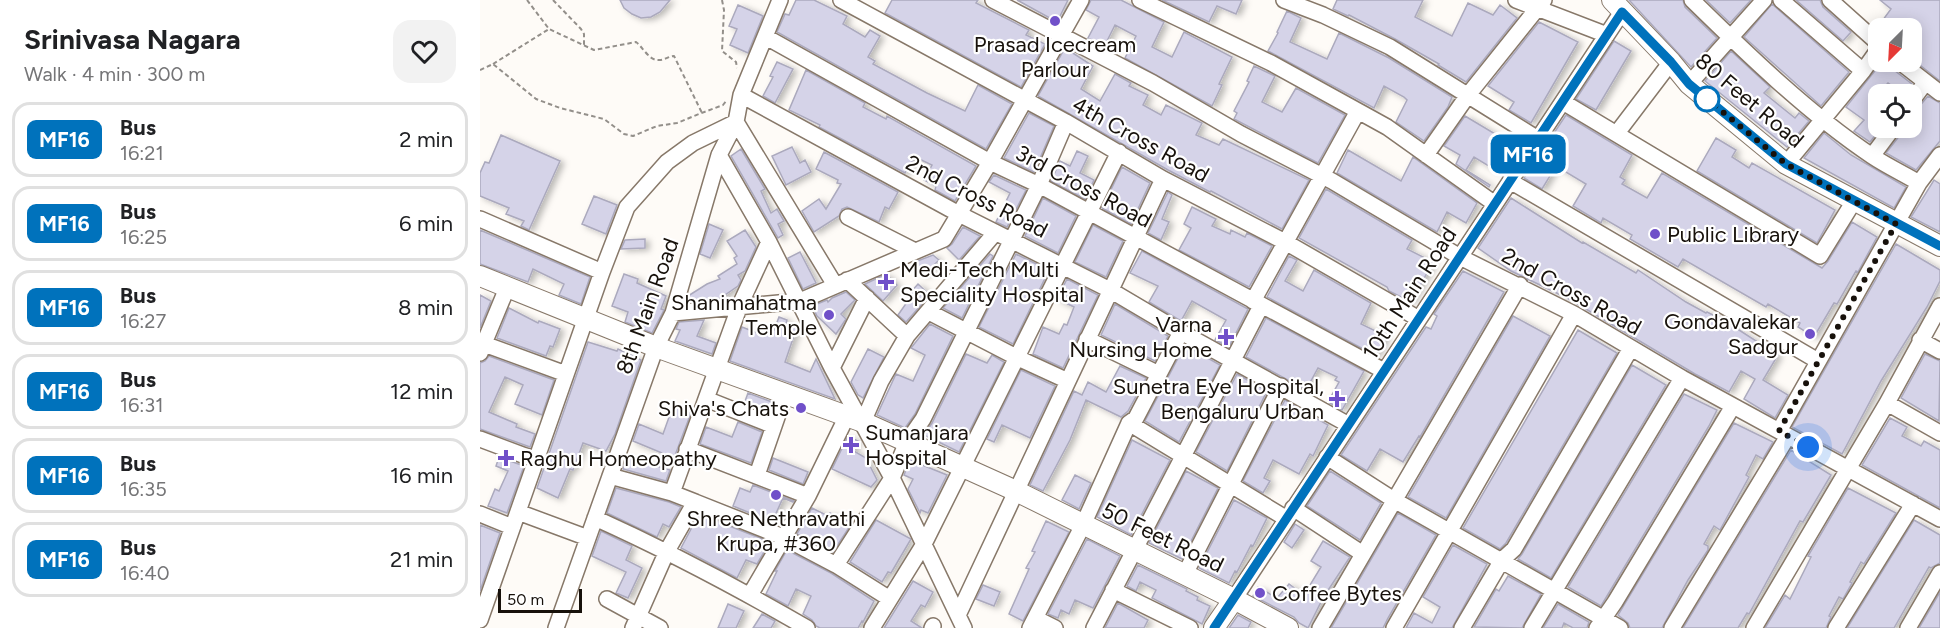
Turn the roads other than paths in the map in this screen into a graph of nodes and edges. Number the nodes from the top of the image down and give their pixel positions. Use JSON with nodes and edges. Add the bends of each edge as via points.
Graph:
{"nodes":[{"id":1,"x":780,"y":0,"type":"edge"},
{"id":2,"x":841,"y":0,"type":"edge"},
{"id":3,"x":993,"y":0,"type":"edge"},
{"id":4,"x":1081,"y":0,"type":"edge"},
{"id":5,"x":1140,"y":0,"type":"edge"},
{"id":6,"x":1284,"y":0,"type":"edge"},
{"id":7,"x":1516,"y":0,"type":"edge"},
{"id":8,"x":1692,"y":0,"type":"edge"},
{"id":9,"x":1764,"y":0,"type":"edge"},
{"id":10,"x":1780,"y":0,"type":"edge"},
{"id":11,"x":1830,"y":0,"type":"edge"},
{"id":12,"x":1540,"y":4,"type":"edge"},
{"id":13,"x":1617,"y":6,"type":"edge"},
{"id":14,"x":1868,"y":34,"type":"edge"},
{"id":15,"x":1607,"y":35,"type":"junction"},
{"id":16,"x":1059,"y":36,"type":"junction"},
{"id":17,"x":766,"y":37,"type":"junction"},
{"id":18,"x":1730,"y":37,"type":"junction"},
{"id":19,"x":1671,"y":62,"type":"junction"},
{"id":20,"x":1868,"y":64,"type":"edge"},
{"id":21,"x":1863,"y":71,"type":"junction"},
{"id":22,"x":1912,"y":72,"type":"edge"},
{"id":23,"x":1925,"y":83,"type":"junction"},
{"id":24,"x":1689,"y":84,"type":"junction"},
{"id":25,"x":1922,"y":87,"type":"edge"},
{"id":26,"x":1940,"y":93,"type":"edge"},
{"id":27,"x":1468,"y":95,"type":"junction"},
{"id":28,"x":735,"y":97,"type":"junction"},
{"id":29,"x":1024,"y":100,"type":"junction"},
{"id":30,"x":1563,"y":102,"type":"junction"},
{"id":31,"x":1358,"y":111,"type":"junction"},
{"id":32,"x":1823,"y":120,"type":"junction"},
{"id":33,"x":736,"y":122,"type":"junction"},
{"id":34,"x":1066,"y":122,"type":"junction"},
{"id":35,"x":1617,"y":133,"type":"junction"},
{"id":36,"x":1886,"y":138,"type":"edge"},
{"id":37,"x":1538,"y":139,"type":"junction"},
{"id":38,"x":1119,"y":152,"type":"junction"},
{"id":39,"x":719,"y":155,"type":"junction"},
{"id":40,"x":1426,"y":155,"type":"junction"},
{"id":41,"x":1940,"y":155,"type":"edge"},
{"id":42,"x":1872,"y":156,"type":"junction"},
{"id":43,"x":990,"y":162,"type":"junction"},
{"id":44,"x":1786,"y":164,"type":"junction"},
{"id":45,"x":1322,"y":177,"type":"junction"},
{"id":46,"x":1162,"y":179,"type":"junction"},
{"id":47,"x":1510,"y":181,"type":"junction"},
{"id":48,"x":1919,"y":183,"type":"junction"},
{"id":49,"x":1039,"y":185,"type":"junction"},
{"id":50,"x":1854,"y":201,"type":"junction"},
{"id":51,"x":1495,"y":204,"type":"junction"},
{"id":52,"x":1089,"y":213,"type":"junction"},
{"id":53,"x":959,"y":214,"type":"junction"},
{"id":54,"x":848,"y":217,"type":"dead end"},
{"id":55,"x":480,"y":219,"type":"edge"},
{"id":56,"x":1896,"y":224,"type":"junction"},
{"id":57,"x":995,"y":233,"type":"junction"},
{"id":58,"x":1135,"y":238,"type":"junction"},
{"id":59,"x":1012,"y":241,"type":"junction"},
{"id":60,"x":769,"y":242,"type":"junction"},
{"id":61,"x":1287,"y":243,"type":"junction"},
{"id":62,"x":1940,"y":246,"type":"edge"},
{"id":63,"x":915,"y":251,"type":"junction"},
{"id":64,"x":1460,"y":257,"type":"junction"},
{"id":65,"x":1063,"y":266,"type":"junction"},
{"id":66,"x":602,"y":272,"type":"junction"},
{"id":67,"x":480,"y":276,"type":"edge"},
{"id":68,"x":841,"y":283,"type":"junction"},
{"id":69,"x":1520,"y":285,"type":"junction"},
{"id":70,"x":507,"y":288,"type":"junction"},
{"id":71,"x":1110,"y":290,"type":"junction"},
{"id":72,"x":867,"y":298,"type":"junction"},
{"id":73,"x":800,"y":301,"type":"junction"},
{"id":74,"x":1257,"y":303,"type":"junction"},
{"id":75,"x":740,"y":305,"type":"junction"},
{"id":76,"x":1940,"y":306,"type":"edge"},
{"id":77,"x":673,"y":312,"type":"junction"},
{"id":78,"x":929,"y":312,"type":"junction"},
{"id":79,"x":1574,"y":314,"type":"junction"},
{"id":80,"x":1419,"y":319,"type":"junction"},
{"id":81,"x":585,"y":320,"type":"junction"},
{"id":82,"x":966,"y":331,"type":"junction"},
{"id":83,"x":1181,"y":332,"type":"junction"},
{"id":84,"x":907,"y":336,"type":"junction"},
{"id":85,"x":1087,"y":339,"type":"junction"},
{"id":86,"x":1920,"y":340,"type":"junction"},
{"id":87,"x":656,"y":346,"type":"junction"},
{"id":88,"x":1631,"y":348,"type":"junction"},
{"id":89,"x":482,"y":349,"type":"edge"},
{"id":90,"x":1940,"y":351,"type":"edge"},
{"id":91,"x":1018,"y":358,"type":"junction"},
{"id":92,"x":1232,"y":359,"type":"junction"},
{"id":93,"x":1818,"y":361,"type":"junction"},
{"id":94,"x":832,"y":368,"type":"junction"},
{"id":95,"x":717,"y":369,"type":"junction"},
{"id":96,"x":1384,"y":371,"type":"junction"},
{"id":97,"x":566,"y":374,"type":"junction"},
{"id":98,"x":1159,"y":374,"type":"junction"},
{"id":99,"x":1682,"y":378,"type":"junction"},
{"id":100,"x":1068,"y":381,"type":"junction"},
{"id":101,"x":1281,"y":386,"type":"junction"},
{"id":102,"x":785,"y":394,"type":"junction"},
{"id":103,"x":706,"y":399,"type":"junction"},
{"id":104,"x":1887,"y":403,"type":"junction"},
{"id":105,"x":1733,"y":406,"type":"junction"},
{"id":106,"x":855,"y":419,"type":"junction"},
{"id":107,"x":1129,"y":423,"type":"junction"},
{"id":108,"x":1349,"y":425,"type":"junction"},
{"id":109,"x":774,"y":426,"type":"junction"},
{"id":110,"x":1784,"y":433,"type":"junction"},
{"id":111,"x":1940,"y":433,"type":"edge"},
{"id":112,"x":480,"y":439,"type":"edge"},
{"id":113,"x":907,"y":442,"type":"junction"},
{"id":114,"x":687,"y":449,"type":"junction"},
{"id":115,"x":1182,"y":455,"type":"junction"},
{"id":116,"x":1328,"y":457,"type":"junction"},
{"id":117,"x":536,"y":460,"type":"junction"},
{"id":118,"x":964,"y":468,"type":"junction"},
{"id":119,"x":1849,"y":468,"type":"junction"},
{"id":120,"x":757,"y":475,"type":"junction"},
{"id":121,"x":610,"y":476,"type":"junction"},
{"id":122,"x":892,"y":478,"type":"junction"},
{"id":123,"x":1230,"y":484,"type":"junction"},
{"id":124,"x":1016,"y":491,"type":"junction"},
{"id":125,"x":672,"y":493,"type":"junction"},
{"id":126,"x":808,"y":496,"type":"junction"},
{"id":127,"x":1394,"y":500,"type":"junction"},
{"id":128,"x":695,"y":502,"type":"junction"},
{"id":129,"x":1913,"y":504,"type":"junction"},
{"id":130,"x":518,"y":512,"type":"junction"},
{"id":131,"x":480,"y":514,"type":"edge"},
{"id":132,"x":1290,"y":514,"type":"junction"},
{"id":133,"x":595,"y":518,"type":"junction"},
{"id":134,"x":1940,"y":519,"type":"edge"},
{"id":135,"x":1083,"y":525,"type":"junction"},
{"id":136,"x":513,"y":527,"type":"junction"},
{"id":137,"x":1449,"y":531,"type":"junction"},
{"id":138,"x":783,"y":537,"type":"junction"},
{"id":139,"x":588,"y":538,"type":"junction"},
{"id":140,"x":924,"y":544,"type":"junction"},
{"id":141,"x":1134,"y":549,"type":"junction"},
{"id":142,"x":667,"y":551,"type":"junction"},
{"id":143,"x":1363,"y":554,"type":"junction"},
{"id":144,"x":1502,"y":560,"type":"junction"},
{"id":145,"x":836,"y":565,"type":"junction"},
{"id":146,"x":1940,"y":573,"type":"edge"},
{"id":147,"x":1185,"y":574,"type":"junction"},
{"id":148,"x":486,"y":581,"type":"edge"},
{"id":149,"x":1113,"y":590,"type":"junction"},
{"id":150,"x":1555,"y":590,"type":"junction"},
{"id":151,"x":750,"y":595,"type":"junction"},
{"id":152,"x":607,"y":599,"type":"dead end"},
{"id":153,"x":890,"y":599,"type":"junction"},
{"id":154,"x":1234,"y":599,"type":"junction"},
{"id":155,"x":480,"y":620,"type":"edge"},
{"id":156,"x":961,"y":621,"type":"edge"},
{"id":157,"x":635,"y":622,"type":"edge"},
{"id":158,"x":1032,"y":623,"type":"edge"},
{"id":159,"x":1600,"y":623,"type":"edge"},
{"id":160,"x":556,"y":628,"type":"edge"},
{"id":161,"x":660,"y":628,"type":"edge"},
{"id":162,"x":807,"y":628,"type":"edge"},
{"id":163,"x":872,"y":628,"type":"edge"},
{"id":164,"x":1055,"y":628,"type":"edge"},
{"id":165,"x":1094,"y":628,"type":"edge"},
{"id":166,"x":1190,"y":628,"type":"edge"},
{"id":167,"x":1214,"y":628,"type":"edge"},
{"id":168,"x":1288,"y":628,"type":"edge"},
{"id":169,"x":1320,"y":628,"type":"edge"},
{"id":170,"x":1394,"y":628,"type":"edge"},
{"id":171,"x":1462,"y":628,"type":"edge"},
{"id":172,"x":1532,"y":628,"type":"edge"},
{"id":173,"x":1620,"y":628,"type":"edge"},
{"id":174,"x":1672,"y":628,"type":"edge"},
{"id":175,"x":1754,"y":628,"type":"edge"},
{"id":176,"x":1836,"y":628,"type":"edge"},
{"id":177,"x":1908,"y":628,"type":"edge"}],
"edges":[{"from":1,"to":17,"type":"street","name":"8th Main Road"},
{"from":2,"to":29,"type":"street","name":"4th Cross Road"},
{"from":3,"to":16,"type":"street","name":"2nd Cross Road"},
{"from":4,"to":16,"type":"street"},
{"from":5,"to":31,"type":"street","via":[[1271,63]]},
{"from":6,"to":27,"type":"street","via":[[1390,46]]},
{"from":7,"to":12,"type":"street"},
{"from":8,"to":18,"type":"street"},
{"from":9,"to":18,"type":"street"},
{"from":10,"to":21,"type":"street"},
{"from":11,"to":14,"type":"street"},
{"from":12,"to":15,"type":"street"},
{"from":12,"to":27,"type":"street"},
{"from":13,"to":15,"type":"street","name":"10th Main Road"},
{"from":13,"to":19,"type":"main road","name":"80 Feet Road"},
{"from":15,"to":30,"type":"street","name":"10th Main Road"},
{"from":16,"to":29,"type":"street"},
{"from":16,"to":45,"type":"street","name":"2nd Cross Road"},
{"from":17,"to":28,"type":"street","name":"8th Main Road"},
{"from":17,"to":43,"type":"street","name":"3rd Cross Road"},
{"from":18,"to":24,"type":"street"},
{"from":18,"to":32,"type":"street"},
{"from":19,"to":24,"type":"main road","name":"80 Feet Road"},
{"from":19,"to":35,"type":"street"},
{"from":20,"to":21,"type":"street"},
{"from":21,"to":32,"type":"street"},
{"from":22,"to":23,"type":"street"},
{"from":23,"to":25,"type":"street"},
{"from":23,"to":26,"type":"street"},
{"from":24,"to":44,"type":"main road","name":"80 Feet Road"},
{"from":27,"to":37,"type":"street"},
{"from":27,"to":40,"type":"street"},
{"from":28,"to":33,"type":"street","name":"8th Main Road"},
{"from":28,"to":53,"type":"street","name":"2nd Cross Road"},
{"from":29,"to":34,"type":"street","name":"4th Cross Road"},
{"from":29,"to":43,"type":"street"},
{"from":30,"to":35,"type":"street"},
{"from":30,"to":37,"type":"street","name":"10th Main Road"},
{"from":31,"to":40,"type":"street"},
{"from":31,"to":45,"type":"street"},
{"from":32,"to":42,"type":"street"},
{"from":32,"to":44,"type":"street"},
{"from":33,"to":39,"type":"street","name":"8th Main Road"},
{"from":33,"to":66,"type":"street","via":[[693,143],[645,184],[627,207]]},
{"from":33,"to":68,"type":"street"},
{"from":34,"to":38,"type":"street","name":"4th Cross Road"},
{"from":34,"to":49,"type":"street"},
{"from":35,"to":50,"type":"street","via":[[1820,256]]},
{"from":36,"to":42,"type":"street"},
{"from":37,"to":47,"type":"street","name":"10th Main Road"},
{"from":38,"to":46,"type":"street","name":"4th Cross Road"},
{"from":38,"to":52,"type":"street"},
{"from":39,"to":60,"type":"street"},
{"from":39,"to":77,"type":"street","name":"8th Main Road"},
{"from":40,"to":51,"type":"street"},
{"from":41,"to":48,"type":"street"},
{"from":42,"to":48,"type":"street"},
{"from":43,"to":49,"type":"street","name":"3rd Cross Road"},
{"from":43,"to":53,"type":"street"},
{"from":44,"to":50,"type":"main road","name":"80 Feet Road"},
{"from":45,"to":61,"type":"street"},
{"from":45,"to":64,"type":"street","name":"2nd Cross Road"},
{"from":46,"to":58,"type":"street"},
{"from":46,"to":61,"type":"street","name":"4th Cross Road"},
{"from":47,"to":51,"type":"street","name":"10th Main Road"},
{"from":47,"to":93,"type":"street"},
{"from":48,"to":56,"type":"street"},
{"from":49,"to":52,"type":"street","name":"3rd Cross Road"},
{"from":49,"to":59,"type":"street"},
{"from":50,"to":56,"type":"main road","name":"80 Feet Road"},
{"from":51,"to":64,"type":"street","name":"10th Main Road"},
{"from":52,"to":58,"type":"street","name":"3rd Cross Road"},
{"from":52,"to":65,"type":"street"},
{"from":53,"to":57,"type":"street","name":"2nd Cross Road"},
{"from":53,"to":63,"type":"street","via":[[944,239]]},
{"from":54,"to":63,"type":"street"},
{"from":55,"to":66,"type":"street"},
{"from":56,"to":62,"type":"main road","name":"80 Feet Road"},
{"from":56,"to":93,"type":"street"},
{"from":57,"to":59,"type":"street","name":"2nd Cross Road"},
{"from":57,"to":78,"type":"street"},
{"from":58,"to":71,"type":"street"},
{"from":58,"to":74,"type":"street","name":"3rd Cross Road"},
{"from":59,"to":65,"type":"street","name":"2nd Cross Road"},
{"from":59,"to":82,"type":"street"},
{"from":60,"to":73,"type":"street"},
{"from":60,"to":75,"type":"street"},
{"from":61,"to":74,"type":"street"},
{"from":61,"to":80,"type":"street","name":"4th Cross Road"},
{"from":63,"to":68,"type":"street"},
{"from":64,"to":69,"type":"street","name":"2nd Cross Road"},
{"from":64,"to":80,"type":"street","name":"10th Main Road"},
{"from":65,"to":71,"type":"street","name":"2nd Cross Road"},
{"from":65,"to":91,"type":"street"},
{"from":66,"to":81,"type":"street"},
{"from":67,"to":70,"type":"main road","name":"50 Feet Road"},
{"from":68,"to":72,"type":"street"},
{"from":68,"to":73,"type":"street"},
{"from":69,"to":79,"type":"street","name":"2nd Cross Road"},
{"from":69,"to":127,"type":"street"},
{"from":70,"to":81,"type":"main road","name":"50 Feet Road"},
{"from":70,"to":89,"type":"street"},
{"from":71,"to":83,"type":"street","name":"2nd Cross Road"},
{"from":71,"to":85,"type":"street"},
{"from":72,"to":84,"type":"street"},
{"from":72,"to":94,"type":"street"},
{"from":73,"to":75,"type":"street"},
{"from":73,"to":94,"type":"street"},
{"from":74,"to":92,"type":"street"},
{"from":74,"to":96,"type":"street","name":"3rd Cross Road"},
{"from":75,"to":77,"type":"street"},
{"from":75,"to":95,"type":"street"},
{"from":76,"to":86,"type":"street"},
{"from":77,"to":87,"type":"street","name":"8th Main Road"},
{"from":78,"to":82,"type":"street"},
{"from":78,"to":84,"type":"street"},
{"from":79,"to":88,"type":"street","name":"2nd Cross Road"},
{"from":79,"to":137,"type":"street"},
{"from":80,"to":96,"type":"street","name":"10th Main Road"},
{"from":81,"to":87,"type":"main road","name":"50 Feet Road"},
{"from":81,"to":97,"type":"street"},
{"from":82,"to":91,"type":"street"},
{"from":82,"to":113,"type":"street","via":[[923,419]]},
{"from":83,"to":92,"type":"street","name":"2nd Cross Road"},
{"from":83,"to":98,"type":"street"},
{"from":84,"to":106,"type":"street"},
{"from":85,"to":98,"type":"street"},
{"from":85,"to":100,"type":"street"},
{"from":86,"to":90,"type":"street"},
{"from":86,"to":104,"type":"street"},
{"from":87,"to":95,"type":"main road","name":"50 Feet Road"},
{"from":87,"to":121,"type":"street","name":"8th Main Road"},
{"from":88,"to":99,"type":"street","name":"2nd Cross Road"},
{"from":88,"to":144,"type":"street","via":[[1514,549]]},
{"from":89,"to":97,"type":"street"},
{"from":91,"to":100,"type":"street"},
{"from":91,"to":118,"type":"street"},
{"from":92,"to":101,"type":"street","name":"2nd Cross Road"},
{"from":92,"to":115,"type":"street"},
{"from":93,"to":110,"type":"street"},
{"from":94,"to":106,"type":"street"},
{"from":95,"to":102,"type":"main road","name":"50 Feet Road"},
{"from":95,"to":103,"type":"street"},
{"from":96,"to":108,"type":"street","name":"10th Main Road"},
{"from":97,"to":117,"type":"street"},
{"from":98,"to":107,"type":"street"},
{"from":99,"to":105,"type":"street","name":"2nd Cross Road"},
{"from":99,"to":150,"type":"street"},
{"from":100,"to":124,"type":"street"},
{"from":101,"to":108,"type":"street","name":"2nd Cross Road"},
{"from":101,"to":123,"type":"street"},
{"from":102,"to":106,"type":"main road","name":"50 Feet Road"},
{"from":102,"to":109,"type":"street"},
{"from":103,"to":109,"type":"street"},
{"from":103,"to":114,"type":"street"},
{"from":104,"to":111,"type":"street"},
{"from":104,"to":119,"type":"street"},
{"from":105,"to":110,"type":"street","name":"2nd Cross Road"},
{"from":105,"to":159,"type":"street"},
{"from":106,"to":113,"type":"main road","name":"50 Feet Road"},
{"from":106,"to":122,"type":"street"},
{"from":106,"to":126,"type":"street"},
{"from":107,"to":115,"type":"street"},
{"from":107,"to":135,"type":"street"},
{"from":108,"to":116,"type":"street","name":"10th Main Road"},
{"from":109,"to":120,"type":"street"},
{"from":110,"to":119,"type":"street","name":"2nd Cross Road"},
{"from":110,"to":174,"type":"street"},
{"from":112,"to":117,"type":"street"},
{"from":113,"to":118,"type":"main road","name":"50 Feet Road"},
{"from":113,"to":122,"type":"street"},
{"from":114,"to":120,"type":"street"},
{"from":114,"to":125,"type":"street"},
{"from":115,"to":123,"type":"street"},
{"from":115,"to":141,"type":"street"},
{"from":116,"to":127,"type":"street"},
{"from":116,"to":132,"type":"street","name":"10th Main Road"},
{"from":117,"to":130,"type":"street"},
{"from":118,"to":124,"type":"main road","name":"50 Feet Road"},
{"from":118,"to":140,"type":"street"},
{"from":119,"to":129,"type":"street","name":"2nd Cross Road"},
{"from":119,"to":175,"type":"street"},
{"from":120,"to":126,"type":"street"},
{"from":121,"to":125,"type":"street"},
{"from":121,"to":133,"type":"street","name":"8th Main Road"},
{"from":122,"to":140,"type":"street"},
{"from":122,"to":145,"type":"street"},
{"from":123,"to":132,"type":"street"},
{"from":123,"to":147,"type":"street"},
{"from":124,"to":135,"type":"main road","name":"50 Feet Road"},
{"from":124,"to":156,"type":"street"},
{"from":125,"to":128,"type":"street"},
{"from":126,"to":138,"type":"street"},
{"from":127,"to":137,"type":"street"},
{"from":127,"to":143,"type":"street"},
{"from":128,"to":138,"type":"street"},
{"from":128,"to":142,"type":"street"},
{"from":129,"to":134,"type":"street","name":"2nd Cross Road"},
{"from":129,"to":176,"type":"street"},
{"from":130,"to":136,"type":"street"},
{"from":130,"to":139,"type":"street"},
{"from":131,"to":136,"type":"street"},
{"from":132,"to":143,"type":"street"},
{"from":132,"to":154,"type":"street","name":"10th Main Road"},
{"from":133,"to":139,"type":"street","name":"8th Main Road"},
{"from":133,"to":142,"type":"street"},
{"from":135,"to":141,"type":"main road","name":"50 Feet Road"},
{"from":135,"to":158,"type":"street"},
{"from":136,"to":148,"type":"street"},
{"from":137,"to":144,"type":"street"},
{"from":137,"to":170,"type":"street"},
{"from":138,"to":145,"type":"street"},
{"from":138,"to":151,"type":"street"},
{"from":139,"to":160,"type":"street","name":"8th Main Road"},
{"from":140,"to":153,"type":"street"},
{"from":140,"to":156,"type":"street"},
{"from":141,"to":147,"type":"main road","name":"50 Feet Road"},
{"from":141,"to":149,"type":"street"},
{"from":142,"to":151,"type":"street"},
{"from":142,"to":157,"type":"street"},
{"from":143,"to":169,"type":"street"},
{"from":144,"to":150,"type":"street"},
{"from":144,"to":171,"type":"street"},
{"from":145,"to":153,"type":"street"},
{"from":146,"to":177,"type":"street"},
{"from":147,"to":154,"type":"main road","name":"50 Feet Road"},
{"from":148,"to":155,"type":"street"},
{"from":149,"to":165,"type":"street"},
{"from":149,"to":166,"type":"street"},
{"from":150,"to":159,"type":"street"},
{"from":150,"to":172,"type":"street"},
{"from":151,"to":162,"type":"street"},
{"from":152,"to":157,"type":"street"},
{"from":153,"to":163,"type":"street"},
{"from":154,"to":167,"type":"main road"},
{"from":154,"to":168,"type":"main road","name":"50 Feet Road"},
{"from":157,"to":161,"type":"street"},
{"from":158,"to":164,"type":"street"},
{"from":159,"to":173,"type":"street"}]}
